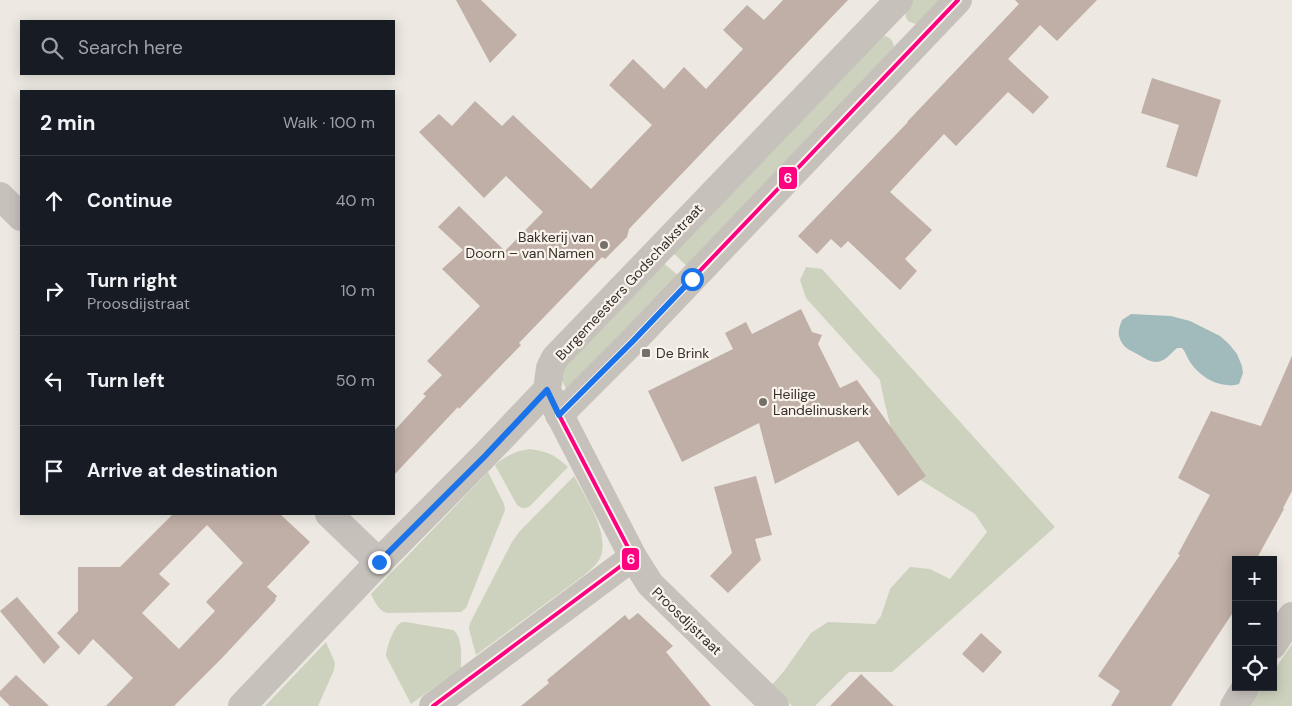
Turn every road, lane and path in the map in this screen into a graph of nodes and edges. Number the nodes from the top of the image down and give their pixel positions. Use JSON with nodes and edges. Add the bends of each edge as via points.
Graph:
{"nodes":[{"id":1,"x":958,"y":0,"type":"edge"},
{"id":2,"x":891,"y":8,"type":"edge"},
{"id":3,"x":914,"y":46,"type":"junction"},
{"id":4,"x":0,"y":196,"type":"edge"},
{"id":5,"x":20,"y":216,"type":"edge"},
{"id":6,"x":547,"y":390,"type":"junction"},
{"id":7,"x":559,"y":415,"type":"junction"},
{"id":8,"x":330,"y":515,"type":"edge"},
{"id":9,"x":633,"y":557,"type":"junction"},
{"id":10,"x":379,"y":562,"type":"junction"},
{"id":11,"x":1292,"y":616,"type":"edge"},
{"id":12,"x":1277,"y":639,"type":"edge"},
{"id":13,"x":1243,"y":691,"type":"edge"},
{"id":14,"x":242,"y":706,"type":"edge"},
{"id":15,"x":433,"y":706,"type":"edge"},
{"id":16,"x":775,"y":706,"type":"edge"},
{"id":17,"x":1234,"y":706,"type":"edge"}],
"edges":[{"from":1,"to":3,"type":"street"},
{"from":2,"to":3,"type":"street","name":"Burgemeesters Godschalxstraat"},
{"from":2,"to":6,"type":"street","name":"Burgemeesters Godschalxstraat","via":[[555,358]]},
{"from":3,"to":7,"type":"street"},
{"from":4,"to":5,"type":"street"},
{"from":6,"to":7,"type":"street","name":"Proosdijstraat"},
{"from":6,"to":10,"type":"street"},
{"from":7,"to":9,"type":"street","name":"Proosdijstraat"},
{"from":8,"to":10,"type":"street"},
{"from":9,"to":15,"type":"street"},
{"from":9,"to":16,"type":"street","name":"Proosdijstraat","via":[[650,584]]},
{"from":10,"to":14,"type":"street"},
{"from":11,"to":12,"type":"street"},
{"from":13,"to":17,"type":"street"}]}
